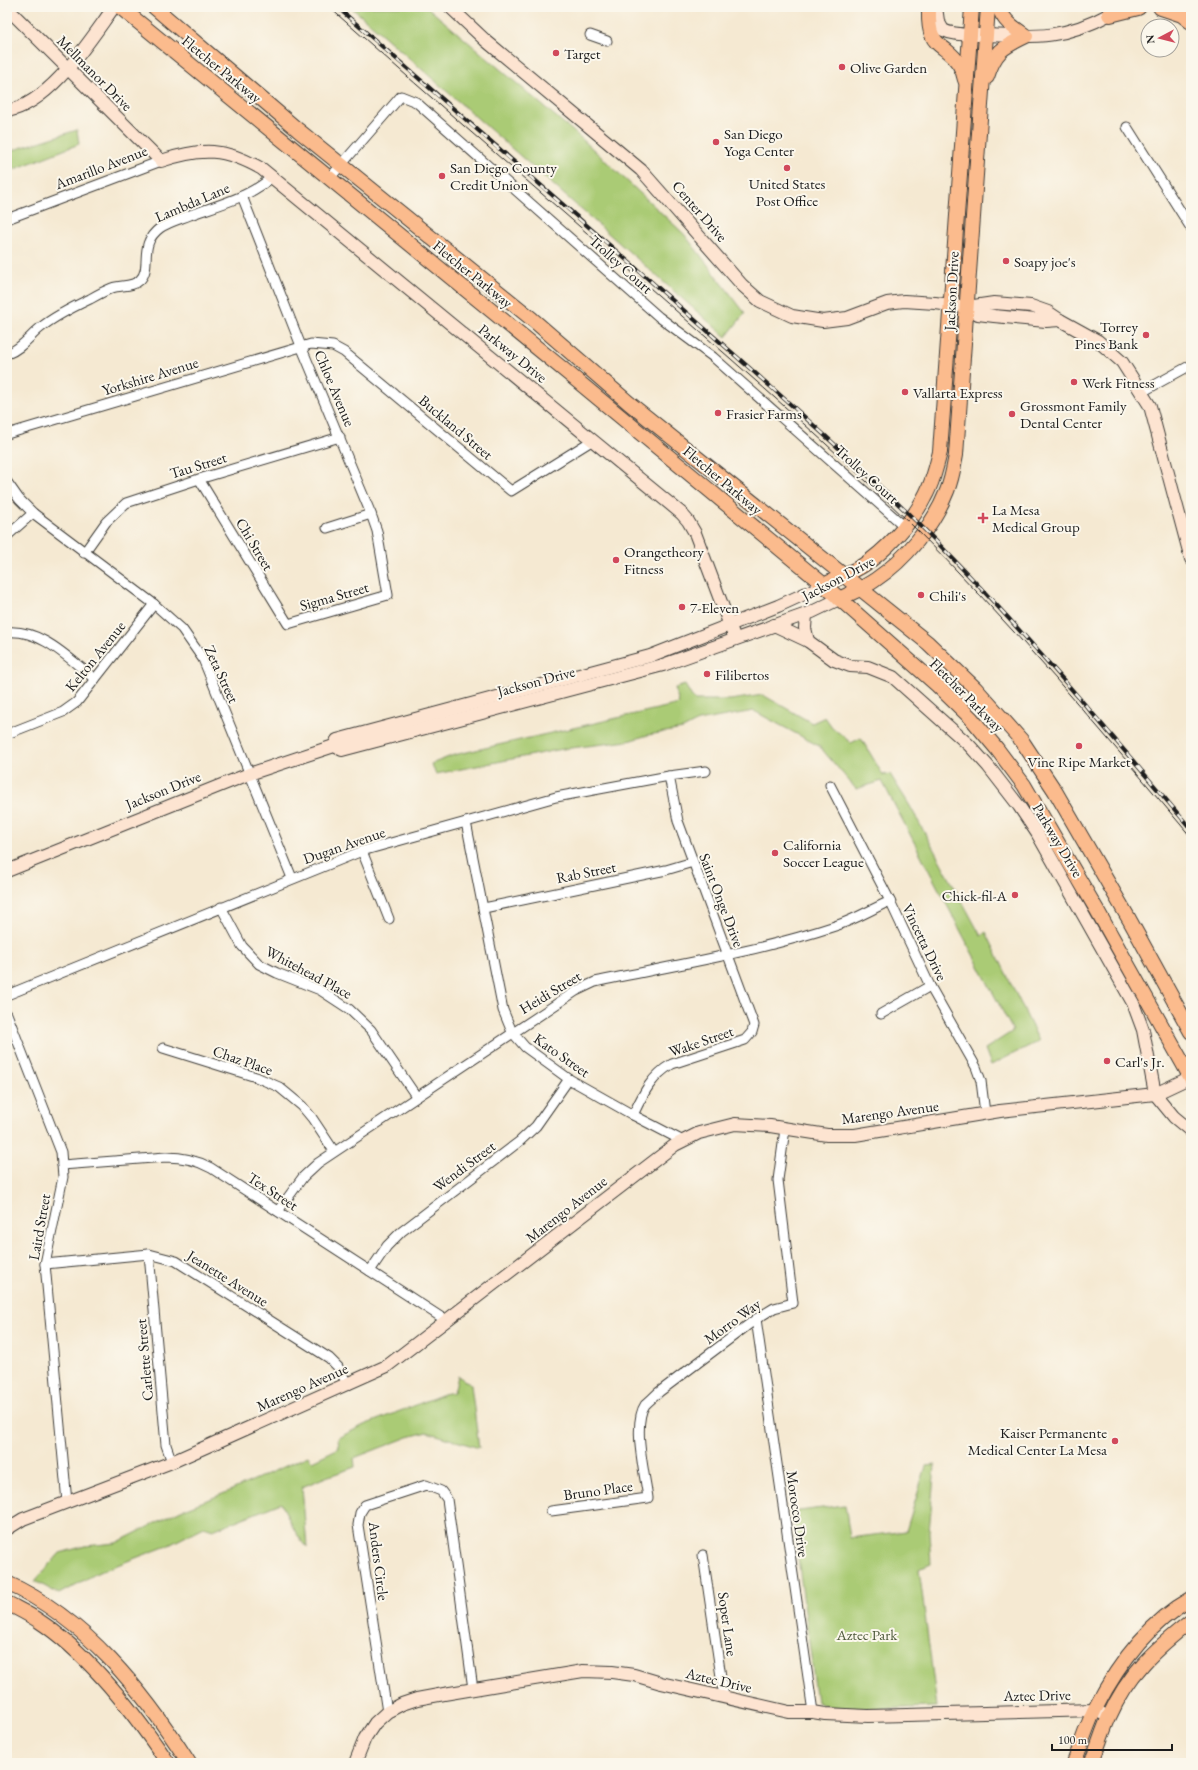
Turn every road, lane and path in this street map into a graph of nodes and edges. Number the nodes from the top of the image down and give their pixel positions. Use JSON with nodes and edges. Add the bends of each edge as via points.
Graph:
{"nodes":[{"id":1,"x":114,"y":7,"type":"edge"},
{"id":2,"x":120,"y":7,"type":"edge"},
{"id":3,"x":154,"y":7,"type":"edge"},
{"id":4,"x":450,"y":7,"type":"edge"},
{"id":5,"x":929,"y":7,"type":"edge"},
{"id":6,"x":936,"y":7,"type":"edge"},
{"id":7,"x":942,"y":7,"type":"edge"},
{"id":8,"x":972,"y":7,"type":"edge"},
{"id":9,"x":988,"y":7,"type":"edge"},
{"id":10,"x":999,"y":7,"type":"edge"},
{"id":11,"x":1138,"y":7,"type":"edge"},
{"id":12,"x":1161,"y":7,"type":"edge"},
{"id":13,"x":7,"y":8,"type":"edge"},
{"id":14,"x":1114,"y":10,"type":"edge"},
{"id":15,"x":1191,"y":21,"type":"edge"},
{"id":16,"x":970,"y":34,"type":"junction"},
{"id":17,"x":590,"y":35,"type":"dead end"},
{"id":18,"x":986,"y":35,"type":"junction"},
{"id":19,"x":1026,"y":36,"type":"junction"},
{"id":20,"x":607,"y":41,"type":"dead end"},
{"id":21,"x":67,"y":68,"type":"junction"},
{"id":22,"x":966,"y":83,"type":"junction"},
{"id":23,"x":981,"y":96,"type":"junction"},
{"id":24,"x":7,"y":111,"type":"edge"},
{"id":25,"x":963,"y":124,"type":"junction"},
{"id":26,"x":1127,"y":127,"type":"dead end"},
{"id":27,"x":208,"y":152,"type":"joint"},
{"id":28,"x":161,"y":161,"type":"junction"},
{"id":29,"x":341,"y":165,"type":"junction"},
{"id":30,"x":272,"y":177,"type":"junction"},
{"id":31,"x":329,"y":179,"type":"junction"},
{"id":32,"x":976,"y":179,"type":"junction"},
{"id":33,"x":242,"y":196,"type":"junction"},
{"id":34,"x":7,"y":219,"type":"edge"},
{"id":35,"x":1191,"y":228,"type":"edge"},
{"id":36,"x":950,"y":305,"type":"junction"},
{"id":37,"x":967,"y":307,"type":"junction"},
{"id":38,"x":301,"y":346,"type":"junction"},
{"id":39,"x":7,"y":354,"type":"edge"},
{"id":40,"x":1191,"y":365,"type":"edge"},
{"id":41,"x":1143,"y":393,"type":"junction"},
{"id":42,"x":7,"y":434,"type":"edge"},
{"id":43,"x":340,"y":437,"type":"junction"},
{"id":44,"x":593,"y":440,"type":"junction"},
{"id":45,"x":199,"y":479,"type":"junction"},
{"id":46,"x":7,"y":482,"type":"edge"},
{"id":47,"x":33,"y":513,"type":"junction"},
{"id":48,"x":371,"y":514,"type":"junction"},
{"id":49,"x":904,"y":526,"type":"junction"},
{"id":50,"x":327,"y":528,"type":"dead end"},
{"id":51,"x":7,"y":536,"type":"edge"},
{"id":52,"x":84,"y":552,"type":"junction"},
{"id":53,"x":1191,"y":559,"type":"edge"},
{"id":54,"x":843,"y":575,"type":"junction"},
{"id":55,"x":824,"y":585,"type":"junction"},
{"id":56,"x":859,"y":588,"type":"junction"},
{"id":57,"x":388,"y":595,"type":"joint"},
{"id":58,"x":839,"y":599,"type":"junction"},
{"id":59,"x":154,"y":604,"type":"junction"},
{"id":60,"x":806,"y":615,"type":"junction"},
{"id":61,"x":288,"y":624,"type":"joint"},
{"id":62,"x":730,"y":624,"type":"junction"},
{"id":63,"x":774,"y":625,"type":"junction"},
{"id":64,"x":7,"y":632,"type":"edge"},
{"id":65,"x":735,"y":639,"type":"junction"},
{"id":66,"x":808,"y":641,"type":"junction"},
{"id":67,"x":95,"y":679,"type":"junction"},
{"id":68,"x":7,"y":734,"type":"edge"},
{"id":69,"x":334,"y":746,"type":"junction"},
{"id":70,"x":706,"y":771,"type":"dead end"},
{"id":71,"x":249,"y":774,"type":"junction"},
{"id":72,"x":670,"y":776,"type":"junction"},
{"id":73,"x":830,"y":785,"type":"dead end"},
{"id":74,"x":466,"y":822,"type":"junction"},
{"id":75,"x":362,"y":851,"type":"junction"},
{"id":76,"x":693,"y":862,"type":"junction"},
{"id":77,"x":7,"y":871,"type":"edge"},
{"id":78,"x":292,"y":878,"type":"junction"},
{"id":79,"x":890,"y":901,"type":"junction"},
{"id":80,"x":221,"y":907,"type":"junction"},
{"id":81,"x":484,"y":908,"type":"junction"},
{"id":82,"x":389,"y":919,"type":"dead end"},
{"id":83,"x":728,"y":954,"type":"junction"},
{"id":84,"x":930,"y":986,"type":"junction"},
{"id":85,"x":7,"y":995,"type":"edge"},
{"id":86,"x":7,"y":1014,"type":"edge"},
{"id":87,"x":881,"y":1014,"type":"dead end"},
{"id":88,"x":512,"y":1032,"type":"junction"},
{"id":89,"x":752,"y":1032,"type":"joint"},
{"id":90,"x":1191,"y":1032,"type":"edge"},
{"id":91,"x":163,"y":1048,"type":"dead end"},
{"id":92,"x":1191,"y":1077,"type":"edge"},
{"id":93,"x":569,"y":1079,"type":"junction"},
{"id":94,"x":1155,"y":1094,"type":"junction"},
{"id":95,"x":416,"y":1096,"type":"junction"},
{"id":96,"x":985,"y":1114,"type":"junction"},
{"id":97,"x":633,"y":1115,"type":"junction"},
{"id":98,"x":785,"y":1129,"type":"junction"},
{"id":99,"x":1191,"y":1131,"type":"edge"},
{"id":100,"x":683,"y":1141,"type":"junction"},
{"id":101,"x":334,"y":1151,"type":"junction"},
{"id":102,"x":62,"y":1164,"type":"junction"},
{"id":103,"x":278,"y":1211,"type":"junction"},
{"id":104,"x":149,"y":1254,"type":"junction"},
{"id":105,"x":45,"y":1264,"type":"junction"},
{"id":106,"x":370,"y":1271,"type":"junction"},
{"id":107,"x":756,"y":1319,"type":"junction"},
{"id":108,"x":447,"y":1321,"type":"junction"},
{"id":109,"x":348,"y":1385,"type":"junction"},
{"id":110,"x":172,"y":1462,"type":"junction"},
{"id":111,"x":648,"y":1498,"type":"joint"},
{"id":112,"x":67,"y":1502,"type":"junction"},
{"id":113,"x":551,"y":1511,"type":"dead end"},
{"id":114,"x":7,"y":1529,"type":"edge"},
{"id":115,"x":703,"y":1555,"type":"dead end"},
{"id":116,"x":7,"y":1583,"type":"edge"},
{"id":117,"x":1191,"y":1599,"type":"edge"},
{"id":118,"x":7,"y":1603,"type":"edge"},
{"id":119,"x":64,"y":1618,"type":"junction"},
{"id":120,"x":1191,"y":1621,"type":"edge"},
{"id":121,"x":53,"y":1632,"type":"junction"},
{"id":122,"x":473,"y":1689,"type":"junction"},
{"id":123,"x":724,"y":1698,"type":"junction"},
{"id":124,"x":1095,"y":1710,"type":"junction"},
{"id":125,"x":387,"y":1712,"type":"junction"},
{"id":126,"x":812,"y":1712,"type":"junction"},
{"id":127,"x":1109,"y":1717,"type":"junction"},
{"id":128,"x":168,"y":1763,"type":"edge"},
{"id":129,"x":189,"y":1763,"type":"edge"},
{"id":130,"x":355,"y":1763,"type":"edge"},
{"id":131,"x":1074,"y":1763,"type":"edge"},
{"id":132,"x":1091,"y":1763,"type":"edge"}],
"edges":[{"from":1,"to":21,"type":"street"},
{"from":2,"to":31,"type":"main road","name":"Fletcher Parkway"},
{"from":3,"to":29,"type":"main road","name":"Fletcher Parkway"},
{"from":4,"to":36,"type":"street","name":"Center Drive","via":[[485,40],[641,170],[742,285],[760,301],[792,316],[823,321],[847,318],[887,303],[904,301]]},
{"from":5,"to":22,"type":"main road","via":[[932,37],[960,66]]},
{"from":6,"to":16,"type":"street","via":[[938,21],[943,30],[949,33]]},
{"from":7,"to":16,"type":"street","via":[[952,25]]},
{"from":8,"to":16,"type":"main road","name":"Jackson Drive"},
{"from":9,"to":18,"type":"main road","name":"Jackson Drive"},
{"from":10,"to":19,"type":"main road","via":[[1003,18]]},
{"from":11,"to":14,"type":"highway"},
{"from":12,"to":15,"type":"highway","via":[[1182,14]]},
{"from":13,"to":21,"type":"street","name":"Mellmanor Drive"},
{"from":14,"to":19,"type":"street","via":[[1094,23],[1070,32]]},
{"from":16,"to":18,"type":"street"},
{"from":16,"to":22,"type":"main road","name":"Jackson Drive"},
{"from":17,"to":20,"type":"street"},
{"from":18,"to":19,"type":"street"},
{"from":18,"to":23,"type":"main road","name":"Jackson Drive"},
{"from":19,"to":23,"type":"main road","via":[[1008,44],[996,56]]},
{"from":21,"to":24,"type":"street","via":[[33,101]]},
{"from":21,"to":28,"type":"street","name":"Mellmanor Drive"},
{"from":22,"to":25,"type":"main road","name":"Jackson Drive"},
{"from":23,"to":32,"type":"main road","name":"Jackson Drive"},
{"from":25,"to":32,"type":"main road","via":[[969,147],[968,174],[969,177]]},
{"from":25,"to":36,"type":"main road","name":"Jackson Drive"},
{"from":26,"to":35,"type":"street"},
{"from":27,"to":28,"type":"street","name":"Amarillo Avenue","via":[[184,153]]},
{"from":27,"to":30,"type":"street","name":"Parkway Drive","via":[[226,153],[245,160]]},
{"from":28,"to":34,"type":"street","name":"Amarillo Avenue"},
{"from":29,"to":31,"type":"street","name":"Trolley Court"},
{"from":29,"to":49,"type":"street","name":"Trolley Court","via":[[401,96],[416,102],[659,317],[713,357]]},
{"from":29,"to":54,"type":"main road","name":"Fletcher Parkway","via":[[532,319],[629,403]]},
{"from":30,"to":33,"type":"street","name":"Lambda Lane"},
{"from":30,"to":44,"type":"street","name":"Parkway Drive"},
{"from":31,"to":55,"type":"main road","name":"Fletcher Parkway","via":[[570,374]]},
{"from":32,"to":37,"type":"main road","name":"Jackson Drive"},
{"from":33,"to":38,"type":"street","name":"Chloe Avenue"},
{"from":33,"to":39,"type":"street","name":"Lambda Lane","via":[[161,228],[148,242],[145,254],[146,269],[140,280],[134,284],[112,288],[90,299],[40,328],[23,344]]},
{"from":36,"to":37,"type":"street","name":"Center Drive"},
{"from":36,"to":49,"type":"main road","name":"Jackson Drive","via":[[940,452],[924,499]]},
{"from":37,"to":41,"type":"street","name":"Center Drive","via":[[994,303],[1031,306],[1048,312],[1098,341],[1122,362]]},
{"from":37,"to":56,"type":"main road","name":"Jackson Drive","via":[[956,455],[948,489],[940,508],[910,550],[893,567]]},
{"from":38,"to":42,"type":"street","name":"Yorkshire Avenue"},
{"from":38,"to":43,"type":"street","name":"Chloe Avenue"},
{"from":38,"to":44,"type":"street","name":"Buckland Street","via":[[333,346],[344,352],[511,491]]},
{"from":40,"to":41,"type":"street"},
{"from":41,"to":53,"type":"street","name":"Center Drive","via":[[1150,406]]},
{"from":43,"to":45,"type":"street","name":"Tau Street"},
{"from":43,"to":48,"type":"street","name":"Chloe Avenue"},
{"from":44,"to":62,"type":"street","name":"Parkway Drive","via":[[688,521]]},
{"from":45,"to":52,"type":"street","name":"Tau Street","via":[[126,503],[106,522]]},
{"from":45,"to":61,"type":"street","name":"Chi Street"},
{"from":46,"to":47,"type":"street","name":"Zeta Street"},
{"from":47,"to":51,"type":"street"},
{"from":47,"to":52,"type":"street","name":"Zeta Street"},
{"from":48,"to":50,"type":"street"},
{"from":48,"to":57,"type":"street","name":"Chloe Avenue","via":[[377,531]]},
{"from":49,"to":54,"type":"main road","name":"Jackson Drive","via":[[880,552],[863,565]]},
{"from":52,"to":59,"type":"street","name":"Zeta Street"},
{"from":54,"to":55,"type":"main road","name":"Jackson Drive"},
{"from":54,"to":56,"type":"main road","name":"Fletcher Parkway"},
{"from":55,"to":58,"type":"main road","name":"Fletcher Parkway"},
{"from":55,"to":62,"type":"street","name":"Jackson Drive"},
{"from":56,"to":58,"type":"main road","name":"Jackson Drive"},
{"from":56,"to":90,"type":"main road","name":"Fletcher Parkway","via":[[928,643],[978,692],[1022,742],[1055,791]]},
{"from":57,"to":61,"type":"street","name":"Sigma Street"},
{"from":58,"to":60,"type":"street","name":"Jackson Drive"},
{"from":58,"to":92,"type":"main road","name":"Fletcher Parkway","via":[[971,718],[1024,785]]},
{"from":59,"to":67,"type":"street","name":"Kelton Avenue"},
{"from":59,"to":71,"type":"street","name":"Zeta Street","via":[[182,629],[203,660]]},
{"from":60,"to":63,"type":"street","name":"Jackson Drive"},
{"from":60,"to":66,"type":"street"},
{"from":62,"to":65,"type":"street","name":"Parkway Drive"},
{"from":62,"to":69,"type":"street","name":"Jackson Drive","via":[[650,656],[337,740]]},
{"from":63,"to":65,"type":"street","name":"Jackson Drive"},
{"from":63,"to":66,"type":"street","name":"Parkway Drive"},
{"from":64,"to":67,"type":"street","via":[[41,639]]},
{"from":65,"to":69,"type":"street","name":"Jackson Drive","via":[[663,665],[342,750]]},
{"from":66,"to":94,"type":"street","name":"Parkway Drive","via":[[834,660],[850,666],[868,667],[893,677],[969,745],[1019,806],[1037,833],[1133,1003],[1143,1030]]},
{"from":67,"to":68,"type":"street","name":"Kelton Avenue","via":[[77,702],[63,712]]},
{"from":69,"to":71,"type":"street","name":"Jackson Drive"},
{"from":70,"to":72,"type":"street","name":"Dugan Avenue"},
{"from":71,"to":77,"type":"street","name":"Jackson Drive"},
{"from":71,"to":78,"type":"street","name":"Zeta Street"},
{"from":72,"to":74,"type":"street","name":"Dugan Avenue","via":[[556,797]]},
{"from":72,"to":76,"type":"street","name":"Saint Onge Drive","via":[[678,821]]},
{"from":73,"to":79,"type":"street","name":"Vincetta Drive"},
{"from":74,"to":75,"type":"street","name":"Dugan Avenue"},
{"from":74,"to":81,"type":"street","name":"Kato Street"},
{"from":75,"to":78,"type":"street","name":"Dugan Avenue"},
{"from":75,"to":82,"type":"street"},
{"from":76,"to":81,"type":"street","name":"Rab Street","via":[[666,870]]},
{"from":76,"to":83,"type":"street","name":"Saint Onge Drive"},
{"from":78,"to":80,"type":"street","name":"Dugan Avenue"},
{"from":79,"to":83,"type":"street","name":"Heidi Street","via":[[836,926]]},
{"from":79,"to":84,"type":"street","name":"Vincetta Drive"},
{"from":80,"to":85,"type":"street","name":"Dugan Avenue"},
{"from":80,"to":95,"type":"street","name":"Whitehead Place","via":[[242,946],[260,964],[320,990],[349,1009],[371,1030]]},
{"from":81,"to":88,"type":"street","name":"Kato Street","via":[[503,1010]]},
{"from":83,"to":88,"type":"street","name":"Heidi Street","via":[[595,982],[576,991]]},
{"from":83,"to":89,"type":"street","name":"Saint Onge Drive","via":[[754,1025]]},
{"from":84,"to":87,"type":"street"},
{"from":84,"to":96,"type":"street","name":"Vincetta Drive","via":[[976,1067]]},
{"from":86,"to":102,"type":"street","name":"Laird Street","via":[[60,1152]]},
{"from":88,"to":93,"type":"street","name":"Kato Street","via":[[525,1047]]},
{"from":88,"to":95,"type":"street","name":"Heidi Street"},
{"from":89,"to":97,"type":"street","name":"Wake Street","via":[[745,1040],[663,1069],[645,1090]]},
{"from":91,"to":101,"type":"street","name":"Chaz Place","via":[[256,1077],[279,1087],[305,1110]]},
{"from":92,"to":94,"type":"street","name":"Marengo Avenue"},
{"from":93,"to":97,"type":"street","name":"Kato Street"},
{"from":93,"to":106,"type":"street","name":"Wendi Street","via":[[536,1126],[402,1232]]},
{"from":94,"to":96,"type":"street","name":"Marengo Avenue"},
{"from":94,"to":99,"type":"street","name":"Parkway Drive","via":[[1174,1117]]},
{"from":95,"to":101,"type":"street","name":"Heidi Street"},
{"from":96,"to":98,"type":"street","name":"Marengo Avenue","via":[[855,1135],[828,1135]]},
{"from":97,"to":100,"type":"street","name":"Kato Street"},
{"from":98,"to":100,"type":"street","name":"Marengo Avenue","via":[[735,1124],[699,1133]]},
{"from":98,"to":107,"type":"street","name":"Morro Way","via":[[778,1180],[793,1302],[774,1308]]},
{"from":100,"to":108,"type":"street","name":"Marengo Avenue"},
{"from":101,"to":103,"type":"street","name":"Heidi Street","via":[[303,1176]]},
{"from":102,"to":103,"type":"street","name":"Tex Street","via":[[166,1157],[188,1159],[211,1168]]},
{"from":102,"to":105,"type":"street","name":"Laird Street","via":[[63,1177]]},
{"from":103,"to":106,"type":"street","name":"Tex Street"},
{"from":104,"to":105,"type":"street","name":"Jeanette Avenue"},
{"from":104,"to":109,"type":"street","name":"Jeanette Avenue","via":[[176,1261],[329,1358],[338,1367]]},
{"from":104,"to":110,"type":"street","name":"Carlette Street","via":[[166,1445]]},
{"from":105,"to":112,"type":"street","name":"Laird Street"},
{"from":106,"to":108,"type":"street","name":"Tex Street"},
{"from":107,"to":111,"type":"street","name":"Morro Way","via":[[659,1392],[645,1406],[639,1421],[639,1435]]},
{"from":107,"to":126,"type":"street","name":"Morocco Drive"},
{"from":108,"to":109,"type":"street","name":"Marengo Avenue","via":[[387,1366]]},
{"from":109,"to":110,"type":"street","name":"Marengo Avenue"},
{"from":110,"to":112,"type":"street","name":"Marengo Avenue"},
{"from":111,"to":113,"type":"street","name":"Bruno Place"},
{"from":112,"to":114,"type":"street","name":"Marengo Avenue","via":[[23,1519]]},
{"from":115,"to":123,"type":"street","name":"Soper Lane"},
{"from":116,"to":119,"type":"main road","via":[[50,1606]]},
{"from":117,"to":124,"type":"main road","via":[[1180,1605],[1149,1632],[1121,1664]]},
{"from":118,"to":121,"type":"main road"},
{"from":119,"to":121,"type":"main road"},
{"from":119,"to":129,"type":"main road","via":[[121,1672],[165,1726]]},
{"from":120,"to":127,"type":"main road","via":[[1162,1643],[1137,1669]]},
{"from":121,"to":128,"type":"main road","via":[[94,1669],[150,1736]]},
{"from":122,"to":123,"type":"street","name":"Aztec Drive","via":[[583,1671],[612,1672]]},
{"from":122,"to":125,"type":"street","name":"Aztec Drive","via":[[417,1699]]},
{"from":122,"to":125,"type":"street","name":"Anders Circle","via":[[449,1504],[440,1491],[426,1485],[365,1505],[359,1517],[358,1525]]},
{"from":123,"to":126,"type":"street","name":"Aztec Drive","via":[[789,1712]]},
{"from":124,"to":126,"type":"street","name":"Aztec Drive","via":[[868,1716]]},
{"from":124,"to":127,"type":"street","name":"Aztec Drive"},
{"from":124,"to":131,"type":"main road"},
{"from":125,"to":130,"type":"street","name":"Aztec Drive","via":[[370,1730]]},
{"from":127,"to":132,"type":"main road"}]}
